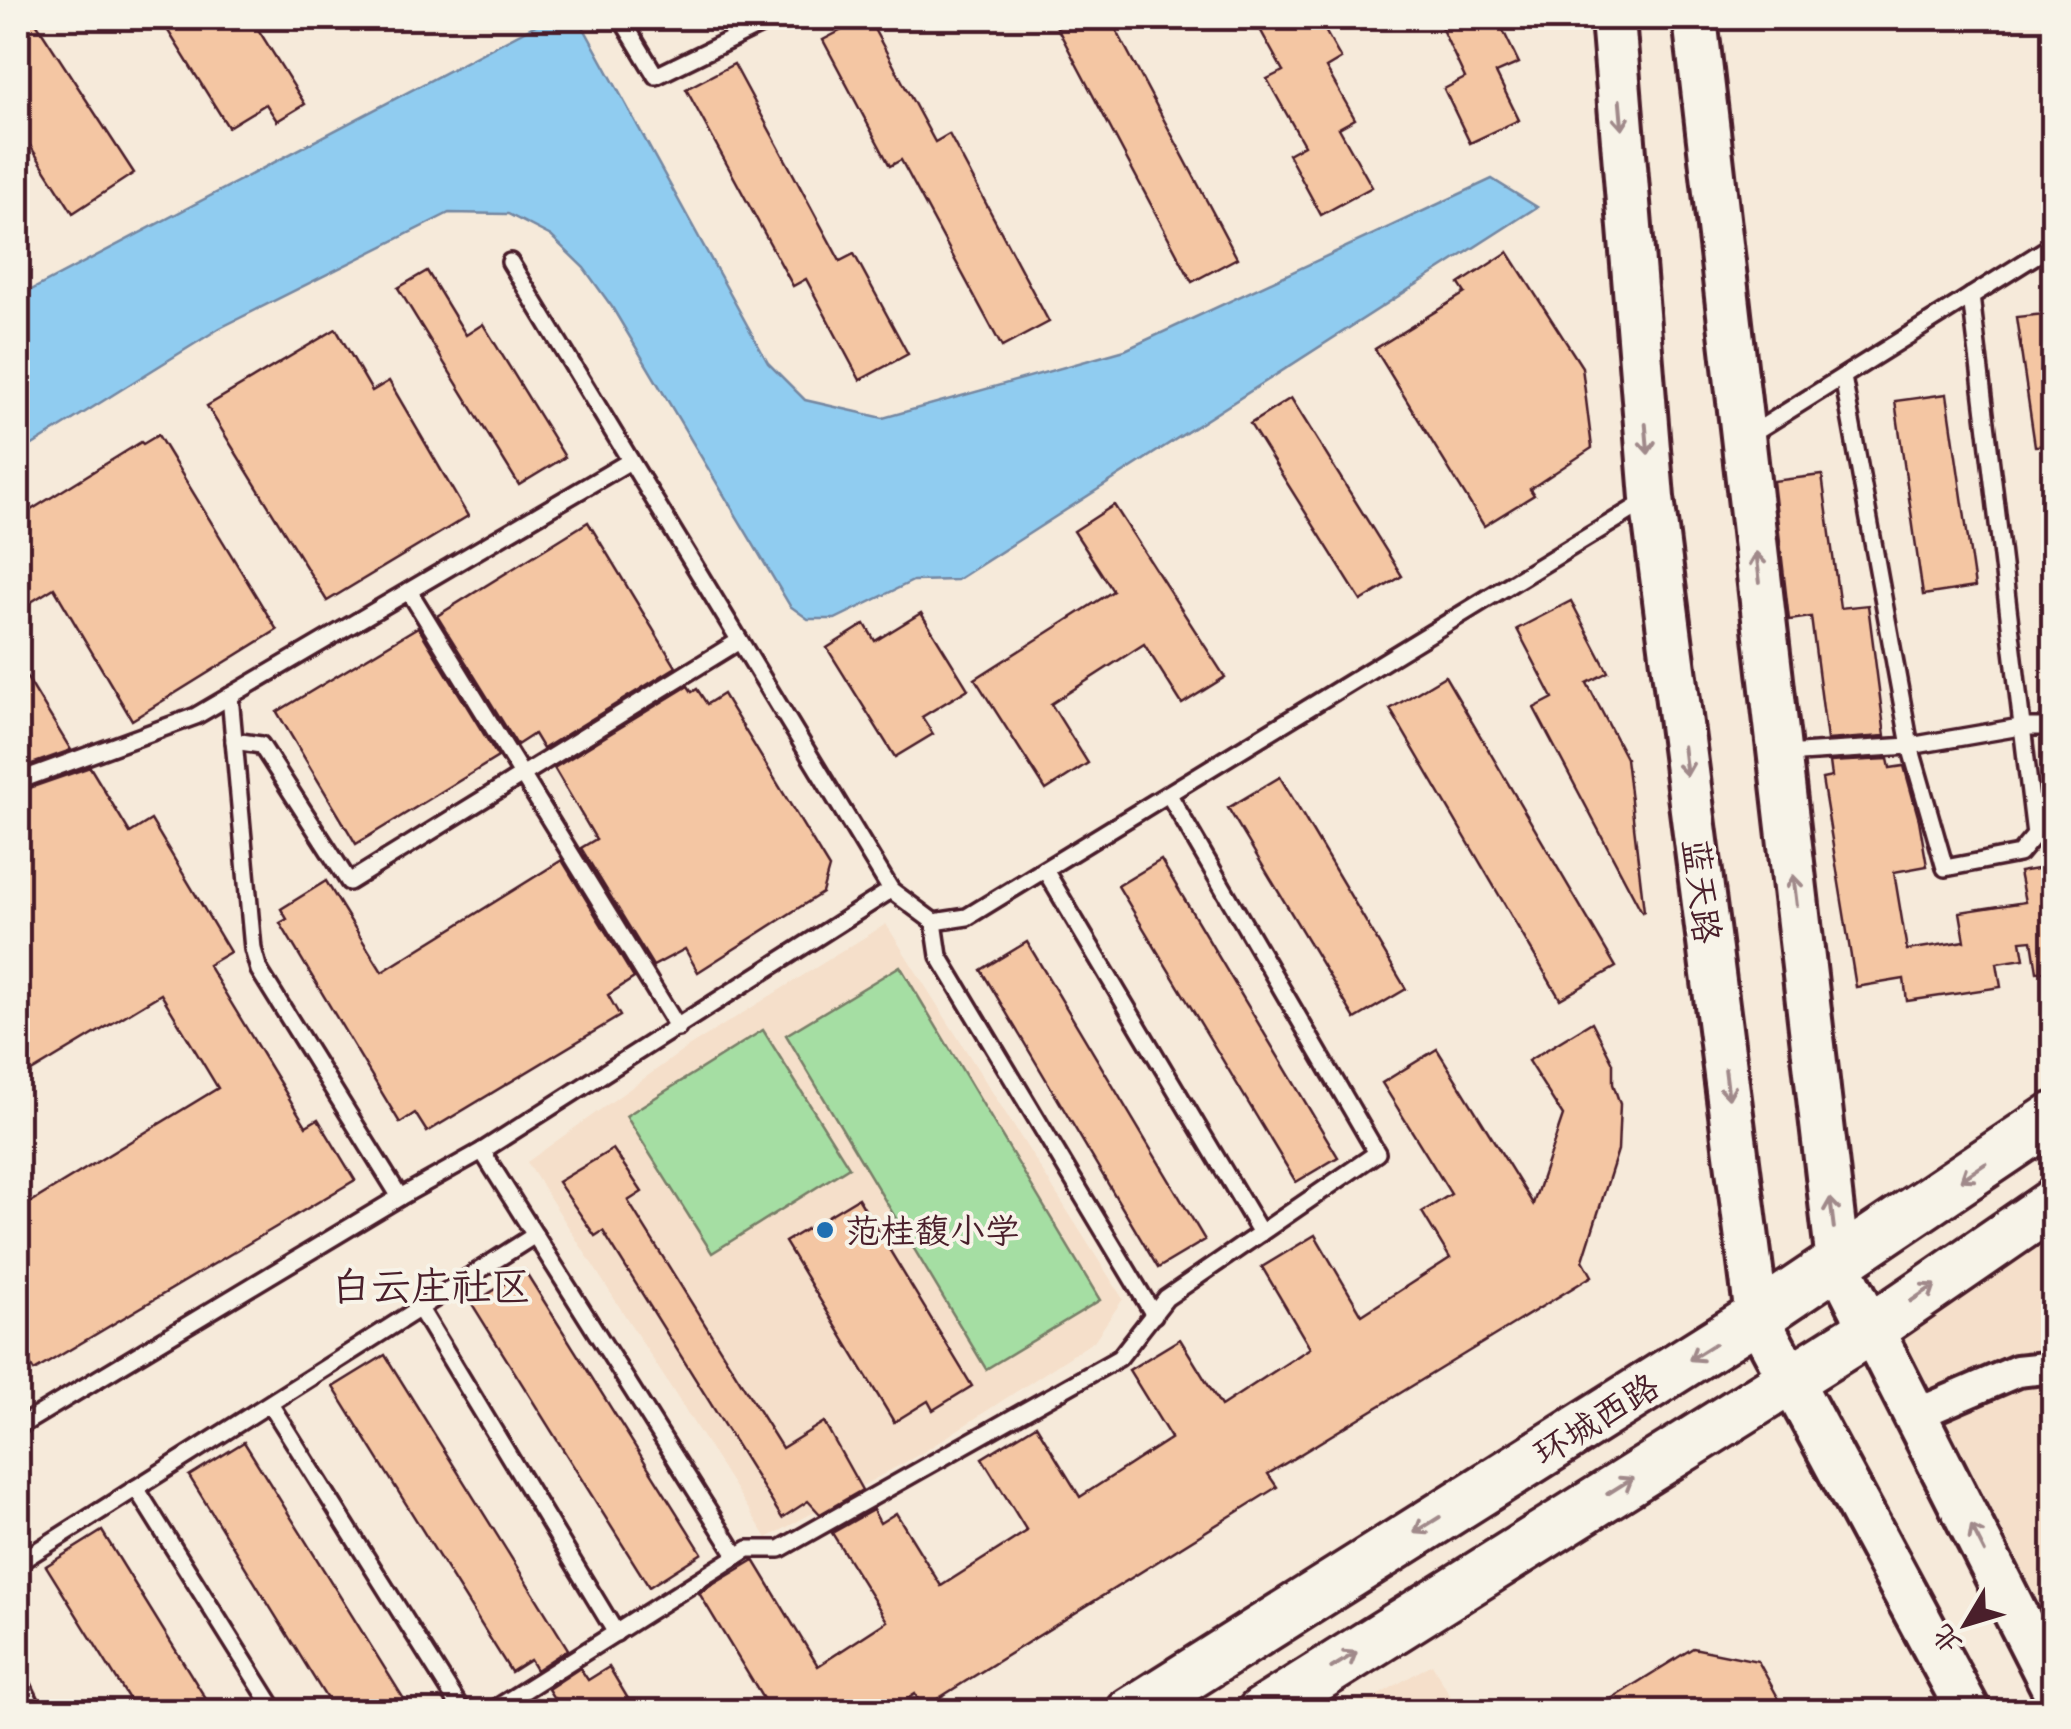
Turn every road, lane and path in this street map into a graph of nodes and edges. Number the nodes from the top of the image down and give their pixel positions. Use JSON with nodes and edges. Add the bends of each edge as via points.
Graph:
{"nodes":[{"id":1,"x":622,"y":18,"type":"edge"},
{"id":2,"x":775,"y":18,"type":"edge"},
{"id":3,"x":1614,"y":18,"type":"edge"},
{"id":4,"x":1695,"y":18,"type":"edge"},
{"id":5,"x":2054,"y":244,"type":"edge"},
{"id":6,"x":510,"y":262,"type":"dead end"},
{"id":7,"x":1971,"y":296,"type":"junction"},
{"id":8,"x":1842,"y":376,"type":"junction"},
{"id":9,"x":1743,"y":439,"type":"junction"},
{"id":10,"x":630,"y":462,"type":"junction"},
{"id":11,"x":1652,"y":498,"type":"junction"},
{"id":12,"x":408,"y":592,"type":"junction"},
{"id":13,"x":739,"y":641,"type":"junction"},
{"id":14,"x":230,"y":696,"type":"junction"},
{"id":15,"x":2054,"y":726,"type":"edge"},
{"id":16,"x":2020,"y":727,"type":"junction"},
{"id":17,"x":234,"y":741,"type":"junction"},
{"id":18,"x":1910,"y":746,"type":"junction"},
{"id":19,"x":1780,"y":754,"type":"junction"},
{"id":20,"x":523,"y":778,"type":"junction"},
{"id":21,"x":18,"y":781,"type":"edge"},
{"id":22,"x":1169,"y":795,"type":"junction"},
{"id":23,"x":1045,"y":870,"type":"junction"},
{"id":24,"x":890,"y":890,"type":"junction"},
{"id":25,"x":934,"y":922,"type":"junction"},
{"id":26,"x":678,"y":1028,"type":"junction"},
{"id":27,"x":2054,"y":1117,"type":"edge"},
{"id":28,"x":482,"y":1151,"type":"junction"},
{"id":29,"x":400,"y":1197,"type":"junction"},
{"id":30,"x":2054,"y":1204,"type":"edge"},
{"id":31,"x":1262,"y":1232,"type":"junction"},
{"id":32,"x":535,"y":1235,"type":"junction"},
{"id":33,"x":1838,"y":1263,"type":"junction"},
{"id":34,"x":420,"y":1308,"type":"junction"},
{"id":35,"x":1154,"y":1314,"type":"junction"},
{"id":36,"x":1757,"y":1318,"type":"junction"},
{"id":37,"x":1871,"y":1328,"type":"junction"},
{"id":38,"x":2054,"y":1367,"type":"edge"},
{"id":39,"x":1790,"y":1379,"type":"junction"},
{"id":40,"x":270,"y":1404,"type":"junction"},
{"id":41,"x":1914,"y":1414,"type":"junction"},
{"id":42,"x":18,"y":1427,"type":"edge"},
{"id":43,"x":136,"y":1488,"type":"junction"},
{"id":44,"x":737,"y":1556,"type":"junction"},
{"id":45,"x":18,"y":1563,"type":"edge"},
{"id":46,"x":616,"y":1632,"type":"junction"},
{"id":47,"x":18,"y":1677,"type":"edge"},
{"id":48,"x":2054,"y":1689,"type":"edge"},
{"id":49,"x":35,"y":1712,"type":"edge"},
{"id":50,"x":276,"y":1712,"type":"edge"},
{"id":51,"x":462,"y":1712,"type":"edge"},
{"id":52,"x":490,"y":1712,"type":"edge"},
{"id":53,"x":1131,"y":1712,"type":"edge"},
{"id":54,"x":1262,"y":1712,"type":"edge"},
{"id":55,"x":1969,"y":1712,"type":"edge"}],
"edges":[{"from":1,"to":2,"type":"lane","via":[[656,76]]},
{"from":3,"to":11,"type":"street","name":"蓝天路","one_way":true},
{"from":4,"to":9,"type":"street"},
{"from":5,"to":7,"type":"lane"},
{"from":6,"to":10,"type":"lane"},
{"from":7,"to":8,"type":"lane"},
{"from":7,"to":16,"type":"lane"},
{"from":8,"to":9,"type":"lane"},
{"from":8,"to":18,"type":"lane"},
{"from":19,"to":9,"type":"street","one_way":true},
{"from":10,"to":12,"type":"lane"},
{"from":10,"to":13,"type":"lane"},
{"from":11,"to":22,"type":"lane"},
{"from":11,"to":36,"type":"street","name":"蓝天路","one_way":true},
{"from":12,"to":14,"type":"lane"},
{"from":12,"to":20,"type":"lane"},
{"from":13,"to":20,"type":"lane"},
{"from":13,"to":24,"type":"lane"},
{"from":14,"to":17,"type":"lane"},
{"from":14,"to":21,"type":"lane","via":[[196,716]]},
{"from":15,"to":16,"type":"lane"},
{"from":16,"to":18,"type":"lane"},
{"from":16,"to":18,"type":"lane","via":[[2035,835],[2019,854],[1945,868]]},
{"from":17,"to":20,"type":"lane","via":[[261,745],[349,882]]},
{"from":17,"to":29,"type":"lane","via":[[259,970]]},
{"from":18,"to":19,"type":"lane"},
{"from":33,"to":19,"type":"street","one_way":true},
{"from":20,"to":26,"type":"lane"},
{"from":22,"to":23,"type":"lane"},
{"from":22,"to":31,"type":"lane","via":[[1377,1153]]},
{"from":23,"to":25,"type":"lane","via":[[968,917]]},
{"from":23,"to":31,"type":"lane"},
{"from":24,"to":25,"type":"lane"},
{"from":24,"to":26,"type":"lane"},
{"from":25,"to":35,"type":"lane","via":[[939,956]]},
{"from":26,"to":28,"type":"lane"},
{"from":27,"to":33,"type":"main road","name":"环城西路","one_way":true},
{"from":28,"to":29,"type":"lane"},
{"from":28,"to":32,"type":"lane"},
{"from":29,"to":42,"type":"lane"},
{"from":37,"to":30,"type":"main road","name":"环城西路","one_way":true},
{"from":31,"to":35,"type":"lane","via":[[1166,1298]]},
{"from":32,"to":34,"type":"lane"},
{"from":32,"to":44,"type":"lane"},
{"from":33,"to":36,"type":"main road","name":"环城西路"},
{"from":33,"to":37,"type":"street"},
{"from":34,"to":40,"type":"lane"},
{"from":34,"to":46,"type":"lane"},
{"from":35,"to":44,"type":"lane","via":[[1119,1358],[780,1549],[748,1549]]},
{"from":36,"to":39,"type":"street","name":"蓝天路"},
{"from":36,"to":53,"type":"main road","name":"环城西路","one_way":true},
{"from":37,"to":39,"type":"main road","name":"环城西路"},
{"from":37,"to":41,"type":"street"},
{"from":38,"to":41,"type":"street","via":[[2017,1371]]},
{"from":54,"to":39,"type":"main road","name":"环城西路","one_way":true},
{"from":39,"to":55,"type":"street","name":"蓝天路"},
{"from":40,"to":43,"type":"lane"},
{"from":40,"to":51,"type":"lane"},
{"from":48,"to":41,"type":"street","one_way":true},
{"from":43,"to":45,"type":"lane"},
{"from":43,"to":50,"type":"lane"},
{"from":44,"to":46,"type":"lane"},
{"from":46,"to":52,"type":"lane"},
{"from":47,"to":49,"type":"lane"}]}
